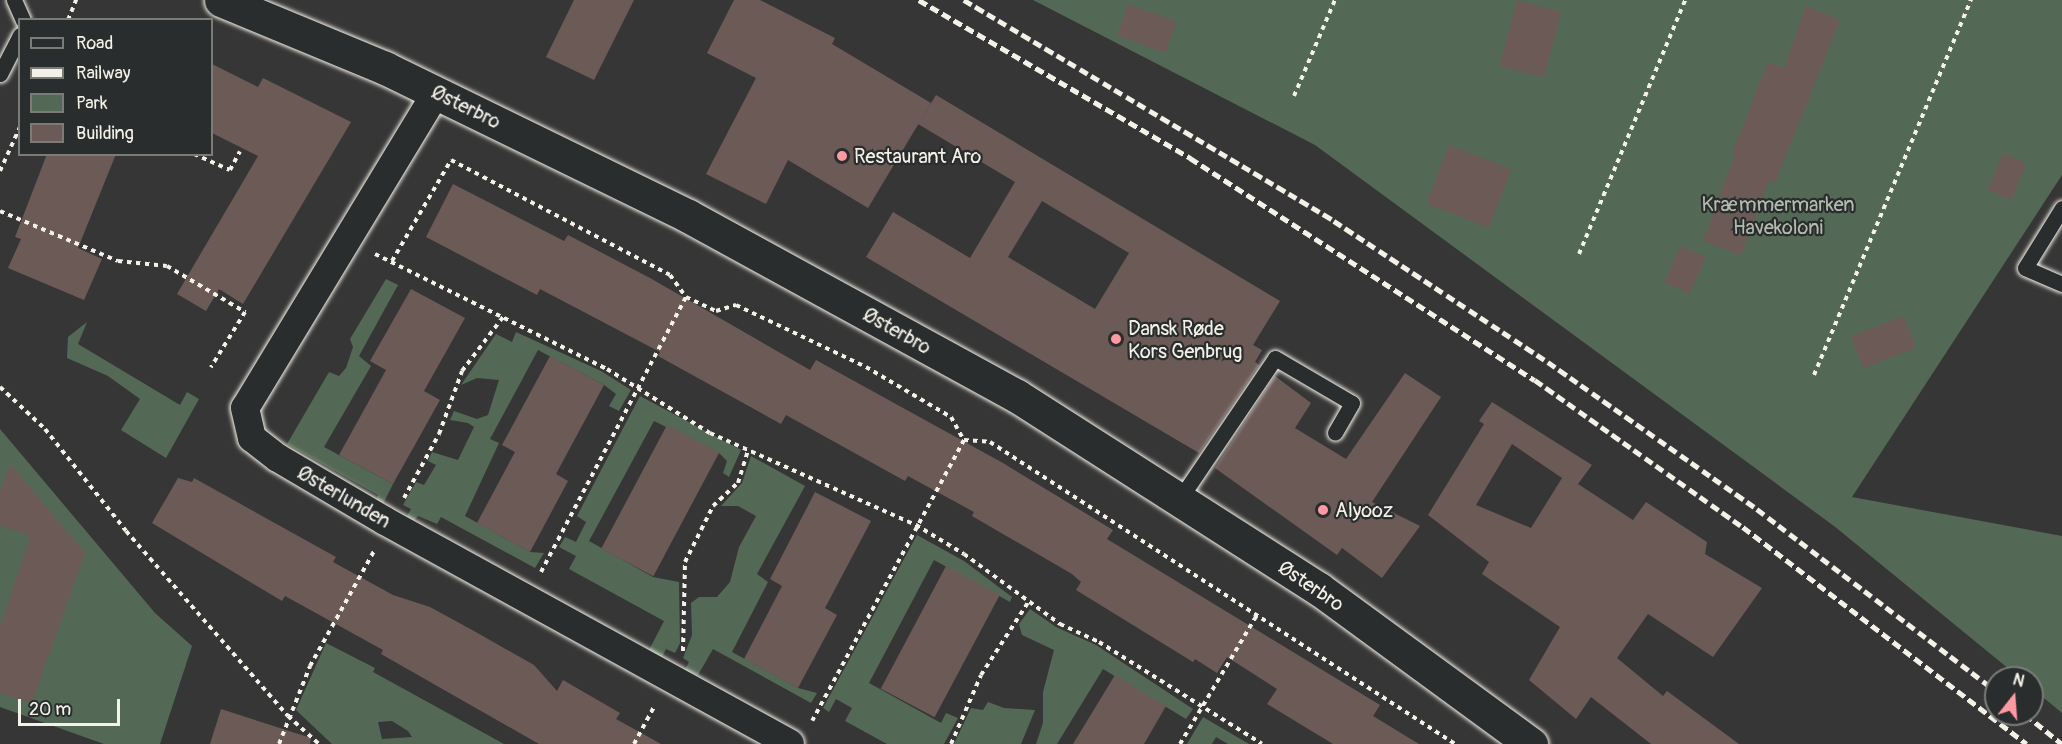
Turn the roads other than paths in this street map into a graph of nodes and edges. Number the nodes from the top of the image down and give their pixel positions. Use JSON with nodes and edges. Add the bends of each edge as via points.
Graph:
{"nodes":[{"id":1,"x":14,"y":0,"type":"edge"},
{"id":2,"x":221,"y":0,"type":"edge"},
{"id":3,"x":22,"y":18,"type":"edge"},
{"id":4,"x":18,"y":39,"type":"edge"},
{"id":5,"x":0,"y":74,"type":"edge"},
{"id":6,"x":436,"y":93,"type":"junction"},
{"id":7,"x":2062,"y":208,"type":"edge"},
{"id":8,"x":2062,"y":284,"type":"edge"},
{"id":9,"x":1335,"y":432,"type":"dead end"},
{"id":10,"x":1179,"y":500,"type":"junction"},
{"id":11,"x":1529,"y":743,"type":"edge"},
{"id":12,"x":790,"y":744,"type":"edge"}],
"edges":[{"from":1,"to":3,"type":"lane"},
{"from":2,"to":6,"type":"street","name":"Østerbro"},
{"from":4,"to":5,"type":"lane"},
{"from":6,"to":10,"type":"street","name":"Østerbro","via":[[688,216],[1017,396]]},
{"from":6,"to":12,"type":"street","name":"Østerlunden","via":[[246,408],[252,438],[278,458],[389,524]]},
{"from":7,"to":8,"type":"lane","via":[[2025,268]]},
{"from":9,"to":10,"type":"lane","via":[[1352,403],[1275,358]]},
{"from":10,"to":11,"type":"street","name":"Østerbro","via":[[1319,590]]}]}
